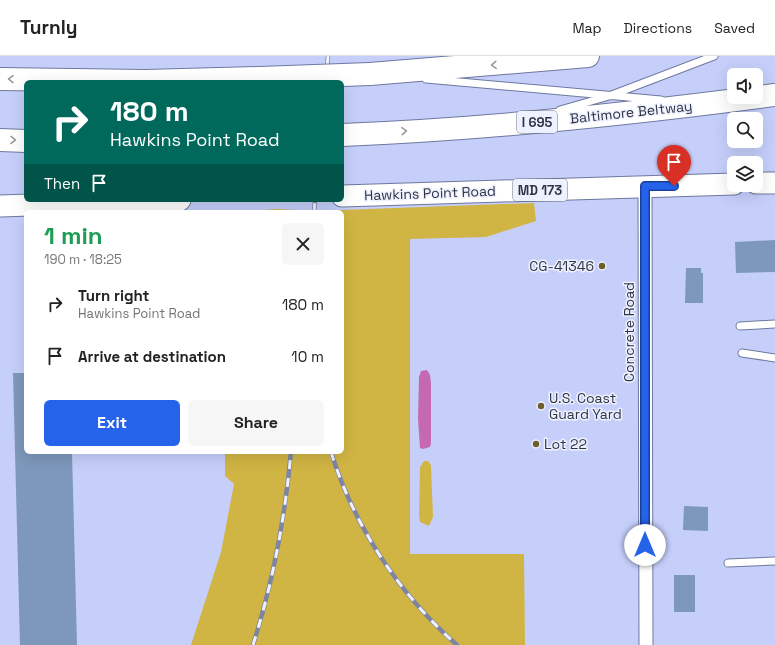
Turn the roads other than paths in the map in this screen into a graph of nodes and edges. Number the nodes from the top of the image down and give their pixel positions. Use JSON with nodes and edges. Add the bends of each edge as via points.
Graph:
{"nodes":[{"id":1,"x":588,"y":56,"type":"edge"},
{"id":2,"x":714,"y":56,"type":"edge"},
{"id":3,"x":370,"y":74,"type":"junction"},
{"id":4,"x":0,"y":79,"type":"edge"},
{"id":5,"x":72,"y":80,"type":"edge"},
{"id":6,"x":183,"y":80,"type":"edge"},
{"id":7,"x":775,"y":95,"type":"edge"},
{"id":8,"x":609,"y":96,"type":"junction"},
{"id":9,"x":710,"y":104,"type":"junction"},
{"id":10,"x":514,"y":124,"type":"junction"},
{"id":11,"x":344,"y":135,"type":"edge"},
{"id":12,"x":0,"y":140,"type":"edge"},
{"id":13,"x":24,"y":141,"type":"edge"},
{"id":14,"x":763,"y":183,"type":"edge"},
{"id":15,"x":775,"y":183,"type":"edge"},
{"id":16,"x":727,"y":184,"type":"edge"},
{"id":17,"x":645,"y":186,"type":"junction"},
{"id":18,"x":344,"y":196,"type":"edge"},
{"id":19,"x":120,"y":202,"type":"edge"},
{"id":20,"x":0,"y":206,"type":"edge"},
{"id":21,"x":775,"y":324,"type":"edge"},
{"id":22,"x":740,"y":326,"type":"dead end"},
{"id":23,"x":742,"y":353,"type":"dead end"},
{"id":24,"x":775,"y":358,"type":"edge"},
{"id":25,"x":775,"y":561,"type":"edge"},
{"id":26,"x":728,"y":563,"type":"dead end"},
{"id":27,"x":646,"y":645,"type":"edge"}],
"edges":[{"from":1,"to":3,"type":"highway","one_way":true},
{"from":2,"to":8,"type":"lane"},
{"from":3,"to":6,"type":"highway","one_way":true,"bridge":true},
{"from":3,"to":8,"type":"lane"},
{"from":5,"to":4,"type":"highway","one_way":true,"bridge":true},
{"from":7,"to":9,"type":"highway","name":"Baltimore Beltway","number":"I 695"},
{"from":8,"to":9,"type":"lane"},
{"from":8,"to":10,"type":"lane"},
{"from":9,"to":10,"type":"highway","name":"Baltimore Beltway","number":"I 695"},
{"from":11,"to":10,"type":"highway","name":"Baltimore Beltway","number":"I 695","one_way":true},
{"from":12,"to":13,"type":"highway","one_way":true},
{"from":14,"to":15,"type":"main road"},
{"from":16,"to":17,"type":"main road","name":"Hawkins Point Road","number":"MD 173"},
{"from":17,"to":18,"type":"main road","name":"Hawkins Point Road","number":"MD 173"},
{"from":17,"to":27,"type":"street","name":"Concrete Road"},
{"from":19,"to":20,"type":"main road"},
{"from":21,"to":22,"type":"lane"},
{"from":23,"to":24,"type":"lane"},
{"from":25,"to":26,"type":"lane"}]}
